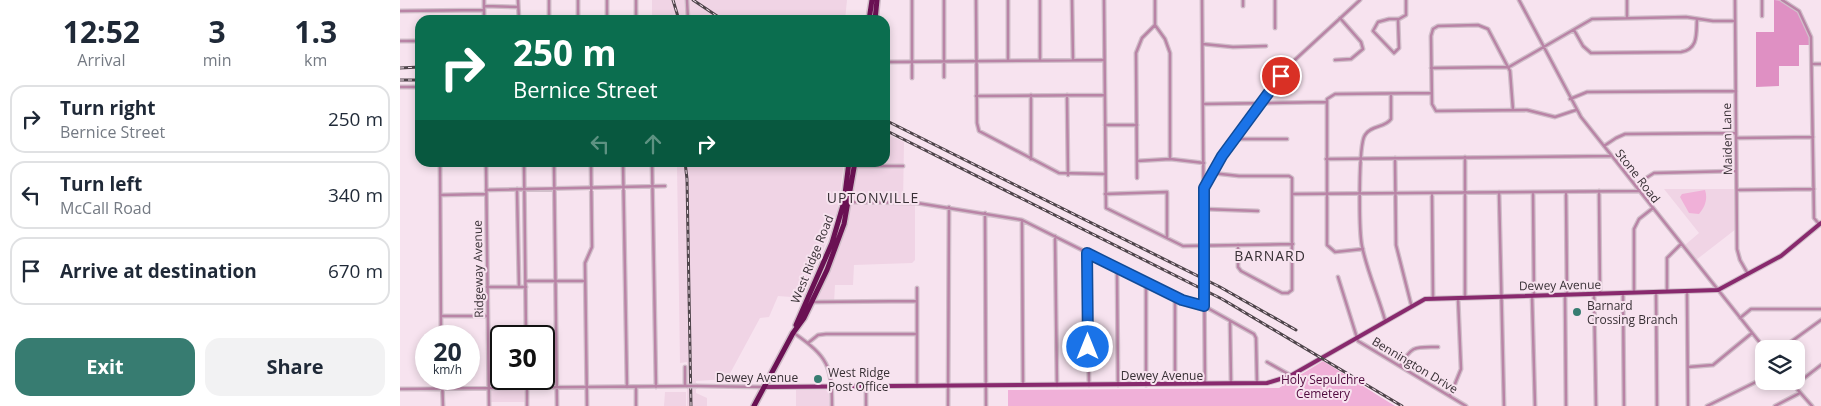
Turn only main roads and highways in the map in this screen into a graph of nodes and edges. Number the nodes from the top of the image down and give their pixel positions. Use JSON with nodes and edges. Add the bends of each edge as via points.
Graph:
{"nodes":[{"id":1,"x":872,"y":0,"type":"edge"},
{"id":2,"x":877,"y":0,"type":"edge"},
{"id":3,"x":870,"y":15,"type":"edge"},
{"id":4,"x":875,"y":15,"type":"edge"},
{"id":5,"x":850,"y":167,"type":"edge"},
{"id":6,"x":854,"y":167,"type":"edge"},
{"id":7,"x":846,"y":202,"type":"junction"},
{"id":8,"x":1820,"y":224,"type":"edge"},
{"id":9,"x":793,"y":332,"type":"junction"},
{"id":10,"x":764,"y":387,"type":"junction"},
{"id":11,"x":754,"y":406,"type":"edge"}],
"edges":[{"from":1,"to":3,"type":"highway"},
{"from":2,"to":4,"type":"highway"},
{"from":5,"to":7,"type":"highway","name":"West Ridge Road"},
{"from":6,"to":7,"type":"highway","name":"West Ridge Road"},
{"from":7,"to":9,"type":"highway","name":"West Ridge Road","via":[[832,243]]},
{"from":7,"to":9,"type":"highway","name":"West Ridge Road","via":[[838,244],[812,302]]},
{"from":8,"to":10,"type":"main road","name":"Dewey Avenue","via":[[1781,256],[1718,290],[1433,298],[1412,304],[1290,376],[1257,384]]},
{"from":9,"to":10,"type":"highway","name":"West Ridge Road"},
{"from":10,"to":11,"type":"highway","name":"West Ridge Road"}]}
